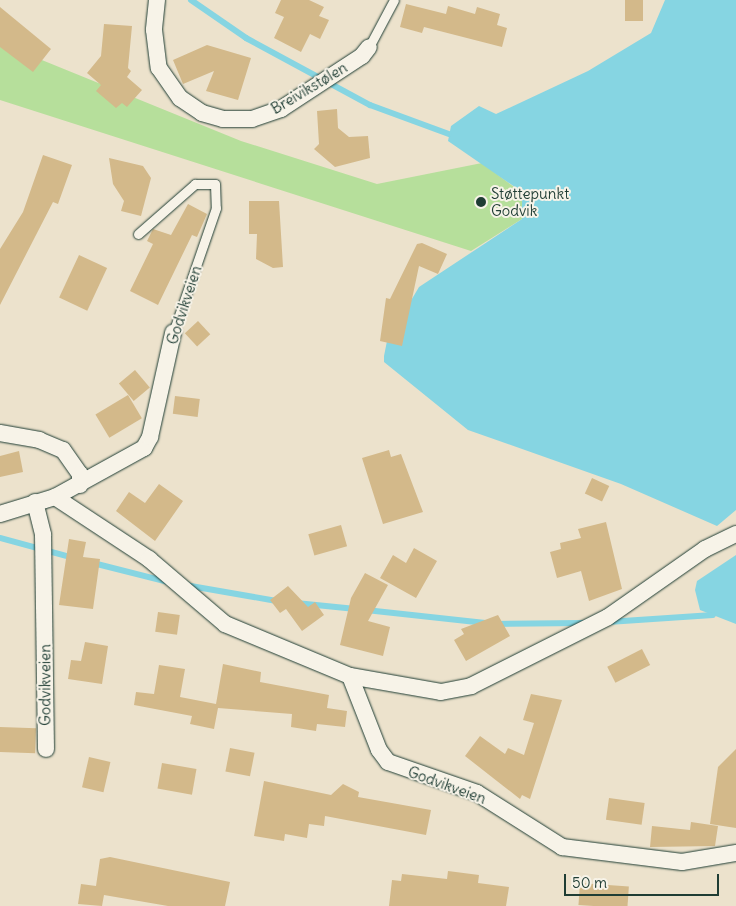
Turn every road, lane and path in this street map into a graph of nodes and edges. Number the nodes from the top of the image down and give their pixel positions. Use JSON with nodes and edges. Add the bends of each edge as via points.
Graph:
{"nodes":[{"id":1,"x":157,"y":0,"type":"edge"},
{"id":2,"x":394,"y":0,"type":"edge"},
{"id":3,"x":369,"y":47,"type":"joint"},
{"id":4,"x":138,"y":234,"type":"dead end"},
{"id":5,"x":174,"y":333,"type":"joint"},
{"id":6,"x":0,"y":433,"type":"edge"},
{"id":7,"x":80,"y":485,"type":"junction"},
{"id":8,"x":55,"y":497,"type":"junction"},
{"id":9,"x":35,"y":502,"type":"junction"},
{"id":10,"x":0,"y":514,"type":"edge"},
{"id":11,"x":736,"y":534,"type":"edge"},
{"id":12,"x":350,"y":676,"type":"junction"},
{"id":13,"x":46,"y":749,"type":"dead end"},
{"id":14,"x":736,"y":853,"type":"edge"}],
"edges":[{"from":1,"to":3,"type":"street","name":"Breivikstølen","via":[[154,30],[159,68],[180,98],[202,113],[223,119],[252,119],[281,109],[362,56]]},
{"from":2,"to":3,"type":"lane","name":"Breivikstølen"},
{"from":4,"to":5,"type":"lane","name":"Godvikveien","via":[[195,184],[215,184],[216,208]]},
{"from":5,"to":7,"type":"street","name":"Godvikveien","via":[[147,442],[136,455]]},
{"from":6,"to":7,"type":"street","via":[[39,440],[63,450],[80,474]]},
{"from":7,"to":8,"type":"street","name":"Godvikveien"},
{"from":8,"to":9,"type":"street","name":"Godvikveien"},
{"from":8,"to":12,"type":"street","via":[[149,559],[225,624]]},
{"from":9,"to":10,"type":"street","name":"Godvikveien"},
{"from":9,"to":13,"type":"street","name":"Godvikveien","via":[[43,535]]},
{"from":11,"to":12,"type":"street","via":[[706,549],[608,617],[471,686],[441,692]]},
{"from":12,"to":14,"type":"street","name":"Godvikveien","via":[[379,750],[388,762],[477,793],[562,847],[682,862]]}]}
